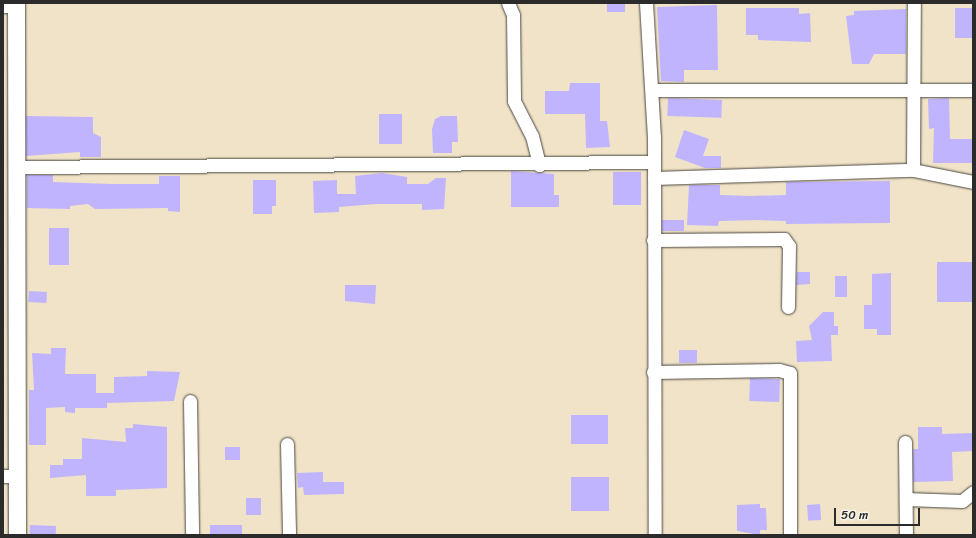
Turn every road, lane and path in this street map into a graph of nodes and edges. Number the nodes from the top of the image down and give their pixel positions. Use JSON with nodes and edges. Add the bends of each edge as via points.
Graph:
{"nodes":[{"id":1,"x":508,"y":3,"type":"edge"},
{"id":2,"x":646,"y":3,"type":"edge"},
{"id":3,"x":914,"y":3,"type":"edge"},
{"id":4,"x":11,"y":5,"type":"edge"},
{"id":5,"x":652,"y":90,"type":"junction"},
{"id":6,"x":973,"y":90,"type":"edge"},
{"id":7,"x":915,"y":91,"type":"junction"},
{"id":8,"x":654,"y":162,"type":"junction"},
{"id":9,"x":540,"y":165,"type":"junction"},
{"id":10,"x":16,"y":167,"type":"junction"},
{"id":11,"x":913,"y":170,"type":"junction"},
{"id":12,"x":654,"y":178,"type":"junction"},
{"id":13,"x":973,"y":182,"type":"edge"},
{"id":14,"x":653,"y":240,"type":"junction"},
{"id":15,"x":788,"y":307,"type":"dead end"},
{"id":16,"x":653,"y":372,"type":"junction"},
{"id":17,"x":190,"y":401,"type":"dead end"},
{"id":18,"x":905,"y":442,"type":"dead end"},
{"id":19,"x":287,"y":444,"type":"dead end"},
{"id":20,"x":9,"y":476,"type":"edge"},
{"id":21,"x":973,"y":492,"type":"edge"},
{"id":22,"x":906,"y":498,"type":"junction"},
{"id":23,"x":17,"y":535,"type":"edge"},
{"id":24,"x":192,"y":535,"type":"edge"},
{"id":25,"x":289,"y":535,"type":"edge"},
{"id":26,"x":655,"y":535,"type":"edge"},
{"id":27,"x":790,"y":535,"type":"edge"},
{"id":28,"x":906,"y":535,"type":"edge"}],
"edges":[{"from":1,"to":9,"type":"street","via":[[513,15],[514,101],[532,136]]},
{"from":2,"to":5,"type":"street"},
{"from":3,"to":7,"type":"street"},
{"from":4,"to":10,"type":"main road"},
{"from":5,"to":7,"type":"street"},
{"from":5,"to":8,"type":"street"},
{"from":6,"to":7,"type":"street"},
{"from":7,"to":11,"type":"street"},
{"from":8,"to":9,"type":"street"},
{"from":8,"to":12,"type":"street"},
{"from":9,"to":10,"type":"street"},
{"from":10,"to":20,"type":"main road"},
{"from":11,"to":12,"type":"street"},
{"from":11,"to":13,"type":"street"},
{"from":12,"to":14,"type":"street"},
{"from":14,"to":15,"type":"street","via":[[784,239],[789,246]]},
{"from":14,"to":16,"type":"street"},
{"from":16,"to":26,"type":"street"},
{"from":16,"to":27,"type":"street","via":[[779,370],[790,373]]},
{"from":17,"to":24,"type":"street"},
{"from":18,"to":22,"type":"street"},
{"from":19,"to":25,"type":"street"},
{"from":20,"to":23,"type":"main road"},
{"from":21,"to":22,"type":"street","via":[[962,502]]},
{"from":22,"to":28,"type":"street"}]}
